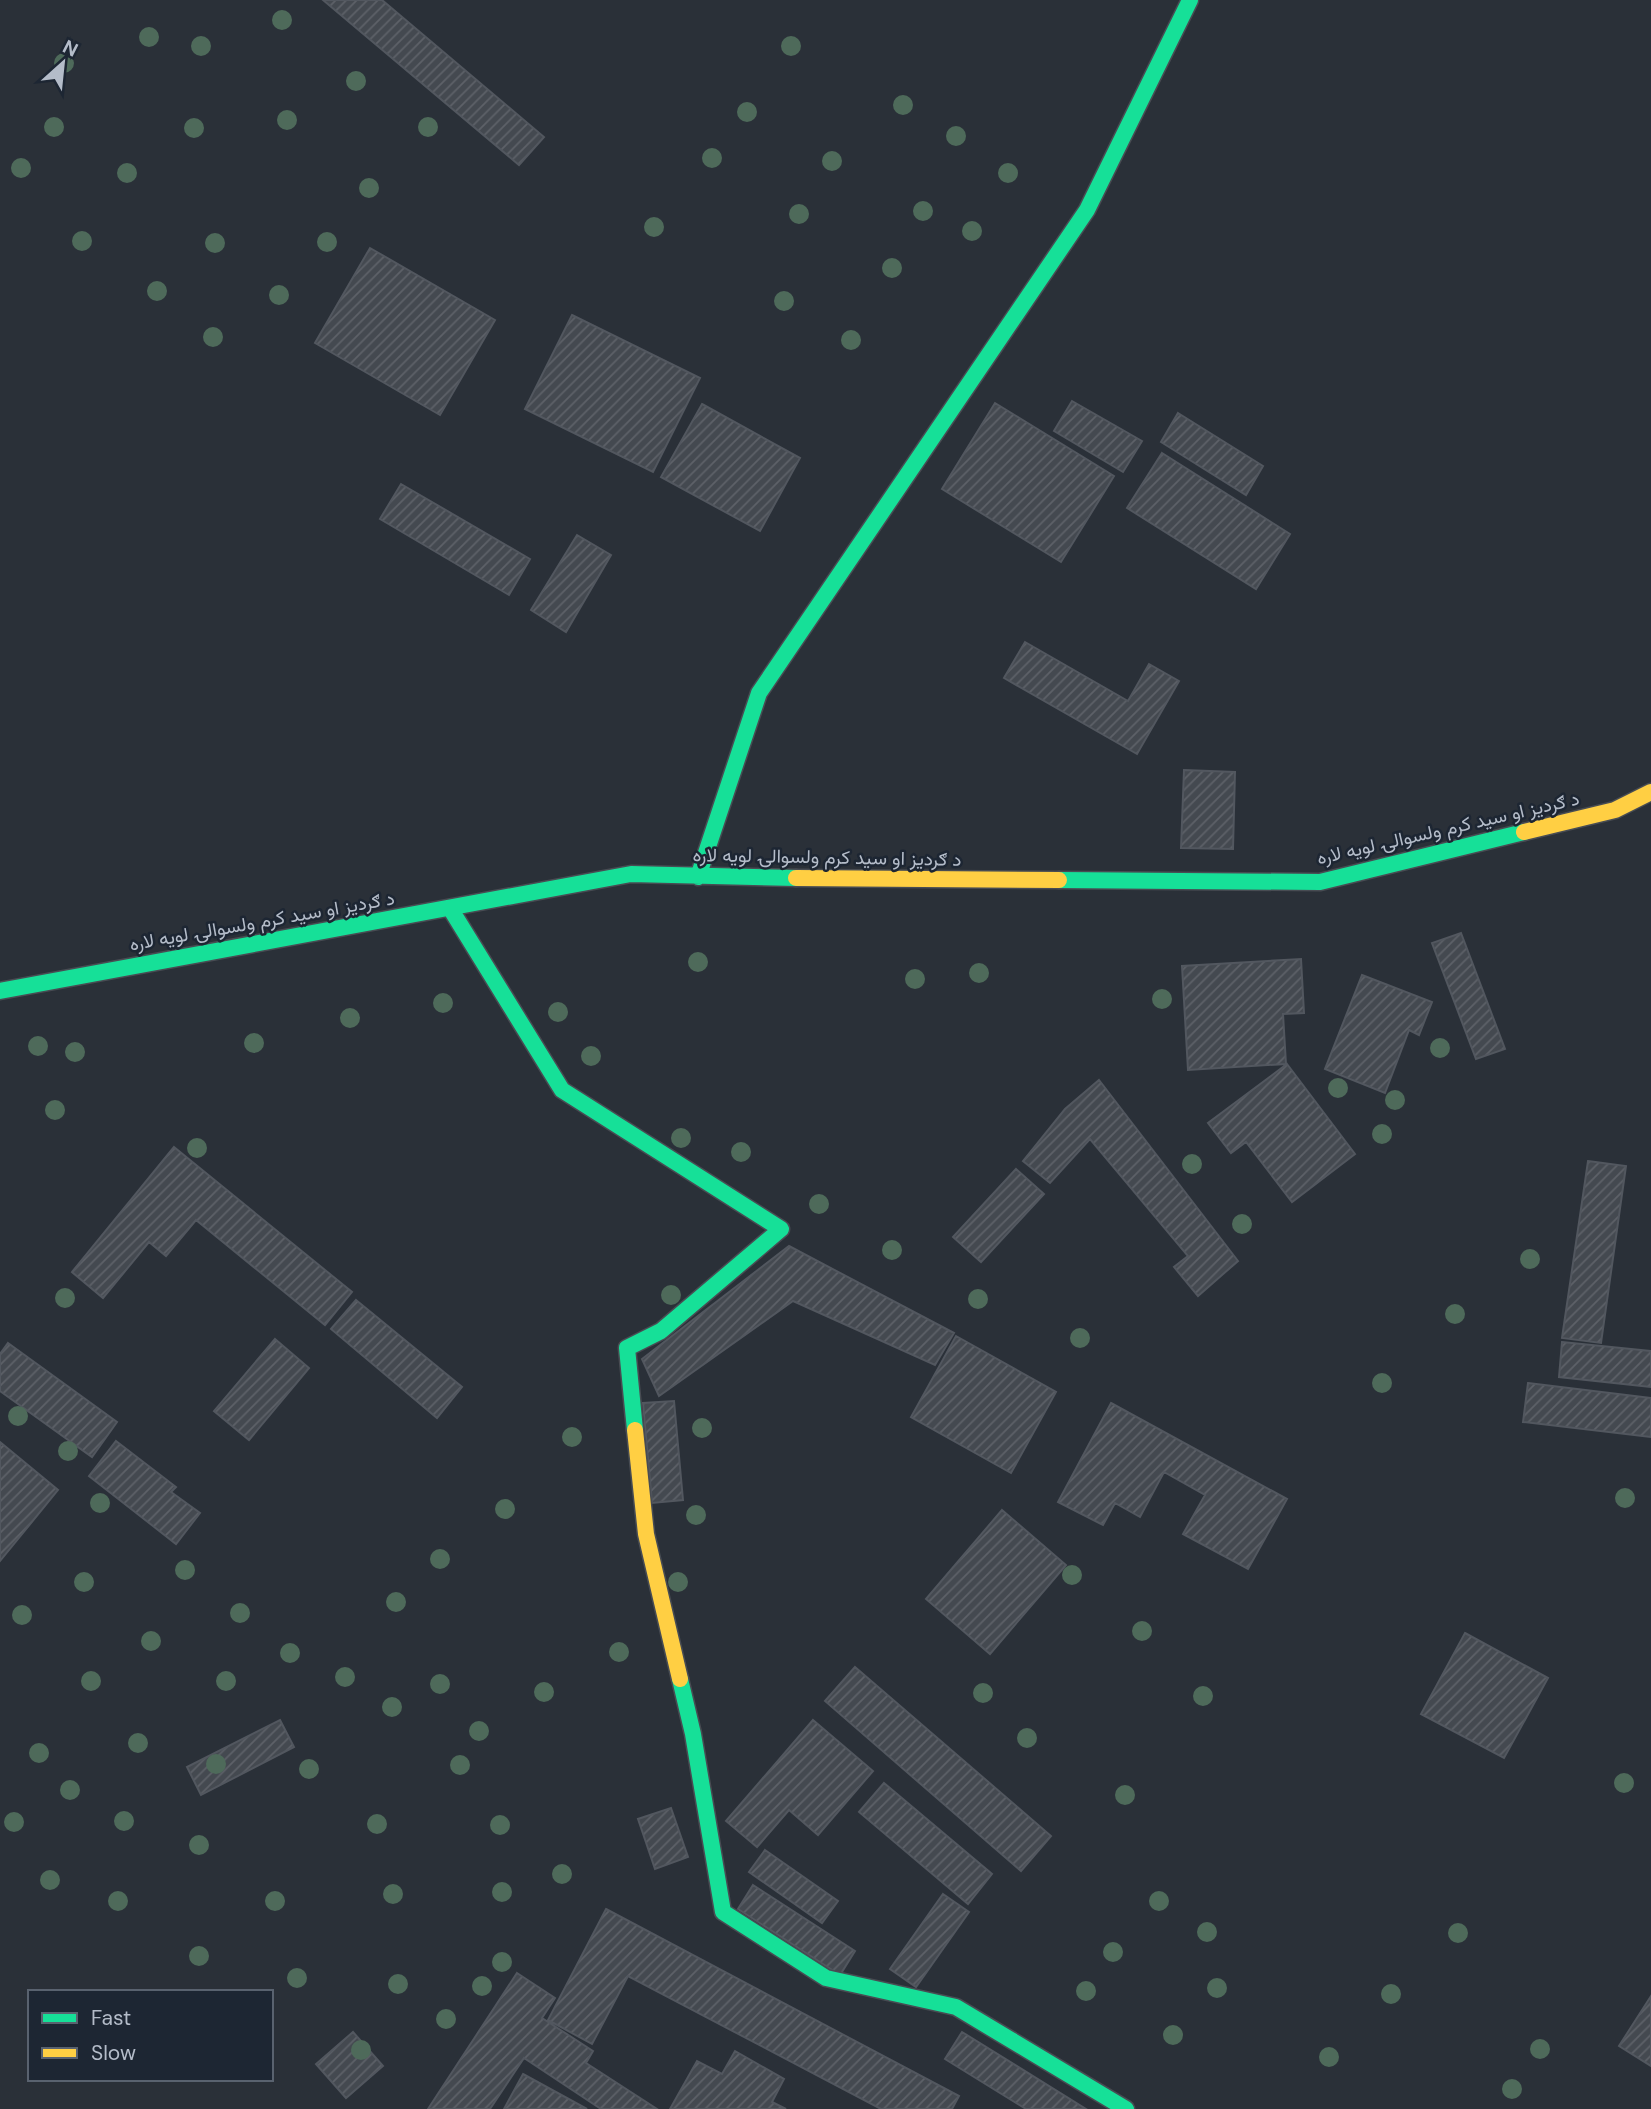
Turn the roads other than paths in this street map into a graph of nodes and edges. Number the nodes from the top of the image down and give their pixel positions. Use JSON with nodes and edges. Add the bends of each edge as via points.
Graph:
{"nodes":[{"id":1,"x":1190,"y":0,"type":"edge"},
{"id":2,"x":1651,"y":792,"type":"edge"},
{"id":3,"x":698,"y":877,"type":"junction"},
{"id":4,"x":450,"y":908,"type":"junction"},
{"id":5,"x":0,"y":991,"type":"edge"},
{"id":6,"x":1126,"y":2109,"type":"edge"}],
"edges":[{"from":1,"to":3,"type":"main road","via":[[1087,210],[759,693]]},
{"from":2,"to":3,"type":"main road","name":"د ګردیز او سید کرم ولسوالۍ لویه لاره","via":[[1615,810],[1320,882]]},
{"from":3,"to":4,"type":"main road","name":"د ګردیز او سید کرم ولسوالۍ لویه لاره","via":[[631,874]]},
{"from":4,"to":5,"type":"main road","name":"د ګردیز او سید کرم ولسوالۍ لویه لاره"},
{"from":4,"to":6,"type":"main road","via":[[562,1090],[781,1229],[661,1331],[627,1348],[646,1534],[693,1734],[723,1912],[826,1978],[956,2007]]}]}
